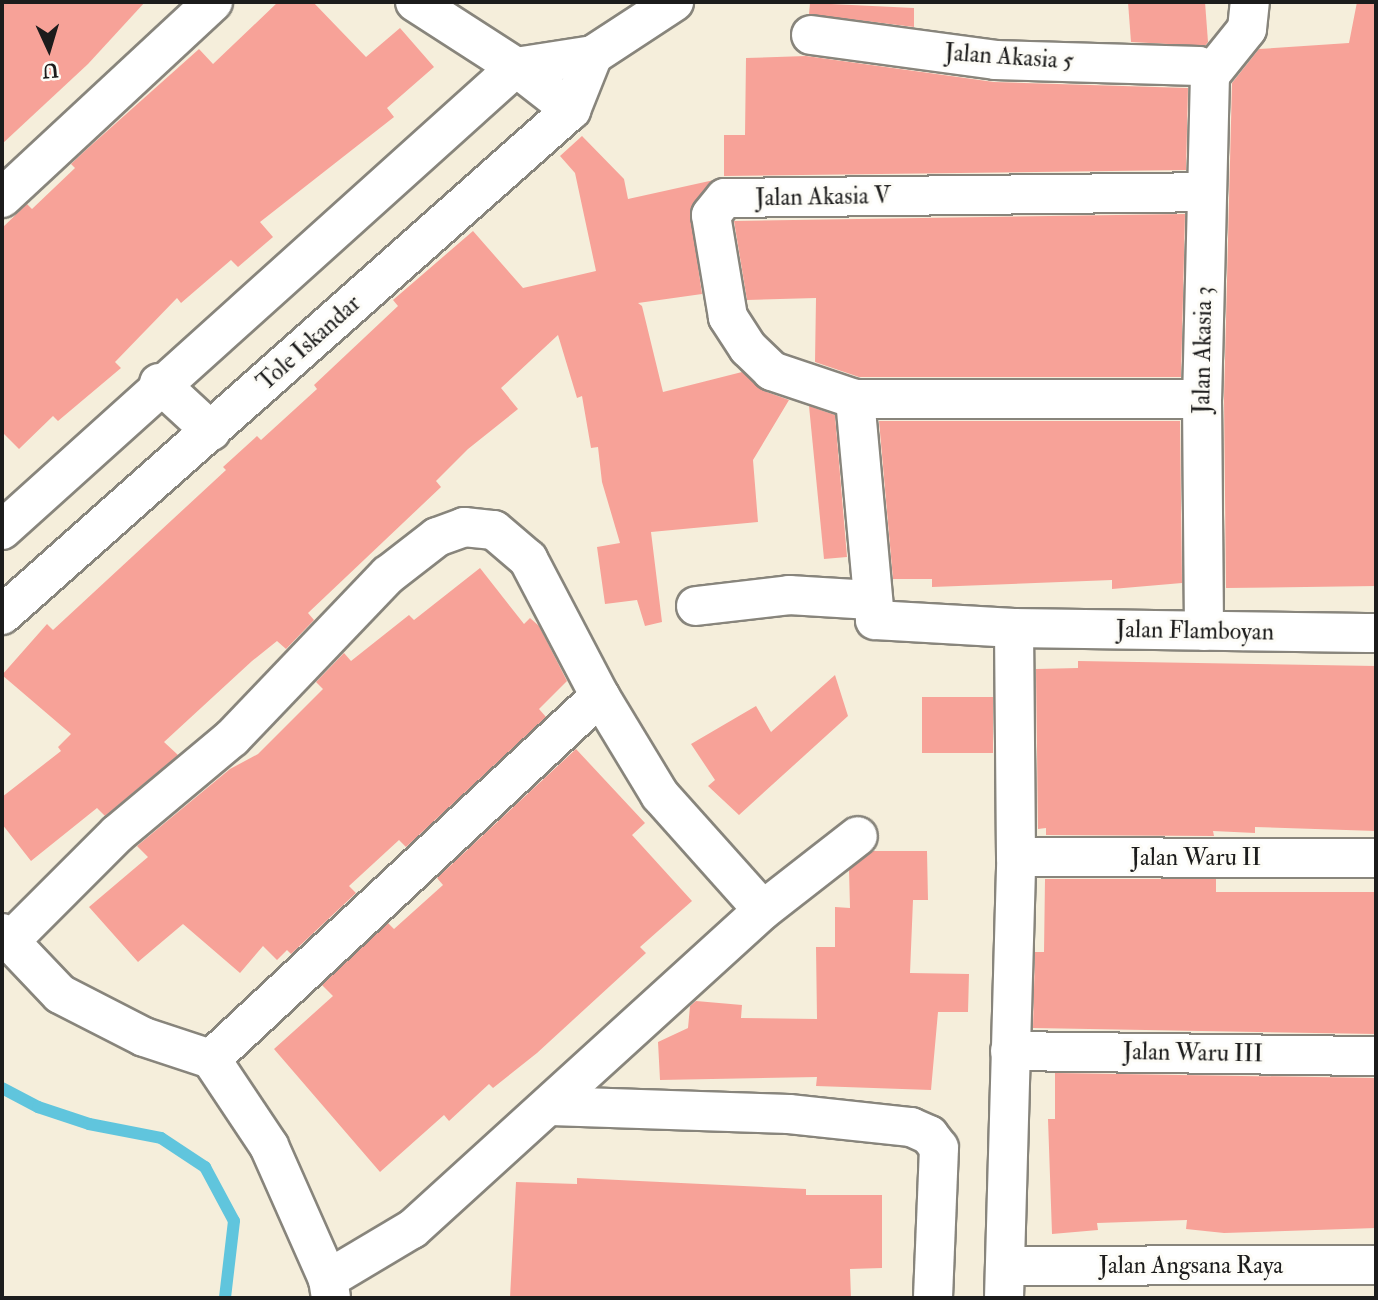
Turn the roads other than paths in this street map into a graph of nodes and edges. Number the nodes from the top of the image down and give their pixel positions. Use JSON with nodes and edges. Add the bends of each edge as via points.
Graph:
{"nodes":[{"id":1,"x":213,"y":2,"type":"edge"},
{"id":2,"x":415,"y":2,"type":"edge"},
{"id":3,"x":674,"y":2,"type":"edge"},
{"id":4,"x":1250,"y":2,"type":"edge"},
{"id":5,"x":811,"y":35,"type":"dead end"},
{"id":6,"x":593,"y":55,"type":"junction"},
{"id":7,"x":516,"y":67,"type":"junction"},
{"id":8,"x":1208,"y":73,"type":"junction"},
{"id":9,"x":571,"y":110,"type":"junction"},
{"id":10,"x":1205,"y":192,"type":"junction"},
{"id":11,"x":2,"y":198,"type":"edge"},
{"id":12,"x":159,"y":383,"type":"junction"},
{"id":13,"x":855,"y":399,"type":"junction"},
{"id":14,"x":1202,"y":399,"type":"junction"},
{"id":15,"x":211,"y":431,"type":"junction"},
{"id":16,"x":2,"y":530,"type":"edge"},
{"id":17,"x":871,"y":600,"type":"junction"},
{"id":18,"x":696,"y":607,"type":"dead end"},
{"id":19,"x":2,"y":615,"type":"edge"},
{"id":20,"x":1014,"y":628,"type":"junction"},
{"id":21,"x":1204,"y":631,"type":"junction"},
{"id":22,"x":1376,"y":633,"type":"edge"},
{"id":23,"x":600,"y":696,"type":"junction"},
{"id":24,"x":858,"y":836,"type":"dead end"},
{"id":25,"x":1016,"y":857,"type":"junction"},
{"id":26,"x":1376,"y":858,"type":"edge"},
{"id":27,"x":763,"y":910,"type":"junction"},
{"id":28,"x":5,"y":938,"type":"edge"},
{"id":29,"x":1010,"y":1051,"type":"junction"},
{"id":30,"x":1376,"y":1056,"type":"edge"},
{"id":31,"x":211,"y":1059,"type":"junction"},
{"id":32,"x":551,"y":1106,"type":"junction"},
{"id":33,"x":1376,"y":1265,"type":"edge"},
{"id":34,"x":1005,"y":1282,"type":"edge"},
{"id":35,"x":330,"y":1289,"type":"edge"},
{"id":36,"x":933,"y":1298,"type":"edge"}],
"edges":[{"from":1,"to":11,"type":"street"},
{"from":2,"to":7,"type":"street"},
{"from":3,"to":6,"type":"street"},
{"from":4,"to":8,"type":"street","via":[[1247,29]]},
{"from":5,"to":8,"type":"street","name":"Jalan Akasia 5","via":[[995,60],[1199,66]]},
{"from":6,"to":7,"type":"street"},
{"from":6,"to":9,"type":"street","name":"Tole Iskandar"},
{"from":7,"to":9,"type":"street"},
{"from":7,"to":12,"type":"street"},
{"from":8,"to":10,"type":"street","name":"Jalan Akasia 3"},
{"from":9,"to":15,"type":"street","name":"Tole Iskandar"},
{"from":10,"to":13,"type":"street","name":"Jalan Akasia V","via":[[725,198],[711,215],[728,317],[748,348],[772,371]]},
{"from":10,"to":14,"type":"street","name":"Jalan Akasia 3"},
{"from":12,"to":15,"type":"street"},
{"from":12,"to":16,"type":"street"},
{"from":13,"to":14,"type":"street","name":"Jalan Akasia V"},
{"from":13,"to":17,"type":"street"},
{"from":14,"to":21,"type":"street","name":"Jalan Akasia 3"},
{"from":15,"to":19,"type":"street","name":"Tole Iskandar"},
{"from":17,"to":18,"type":"street","via":[[789,595]]},
{"from":17,"to":20,"type":"street","name":"Jalan Flamboyan","via":[[875,620],[882,623]]},
{"from":20,"to":21,"type":"street","name":"Jalan Flamboyan"},
{"from":20,"to":25,"type":"street"},
{"from":21,"to":22,"type":"street","name":"Jalan Flamboyan"},
{"from":23,"to":27,"type":"street","via":[[660,795]]},
{"from":23,"to":28,"type":"street","via":[[528,559],[494,530],[464,527],[437,537],[388,575],[232,738],[117,834]]},
{"from":23,"to":31,"type":"street"},
{"from":24,"to":27,"type":"street"},
{"from":25,"to":26,"type":"street","name":"Jalan Waru II"},
{"from":25,"to":29,"type":"street"},
{"from":27,"to":32,"type":"street"},
{"from":28,"to":31,"type":"street","via":[[60,994],[144,1037]]},
{"from":29,"to":30,"type":"street","name":"Jalan Waru III"},
{"from":29,"to":34,"type":"street"},
{"from":31,"to":35,"type":"street","via":[[269,1146]]},
{"from":32,"to":35,"type":"street","via":[[412,1229]]},
{"from":32,"to":36,"type":"street","via":[[789,1114],[911,1127],[929,1135],[939,1148]]},
{"from":33,"to":34,"type":"street","name":"Jalan Angsana Raya"}]}
